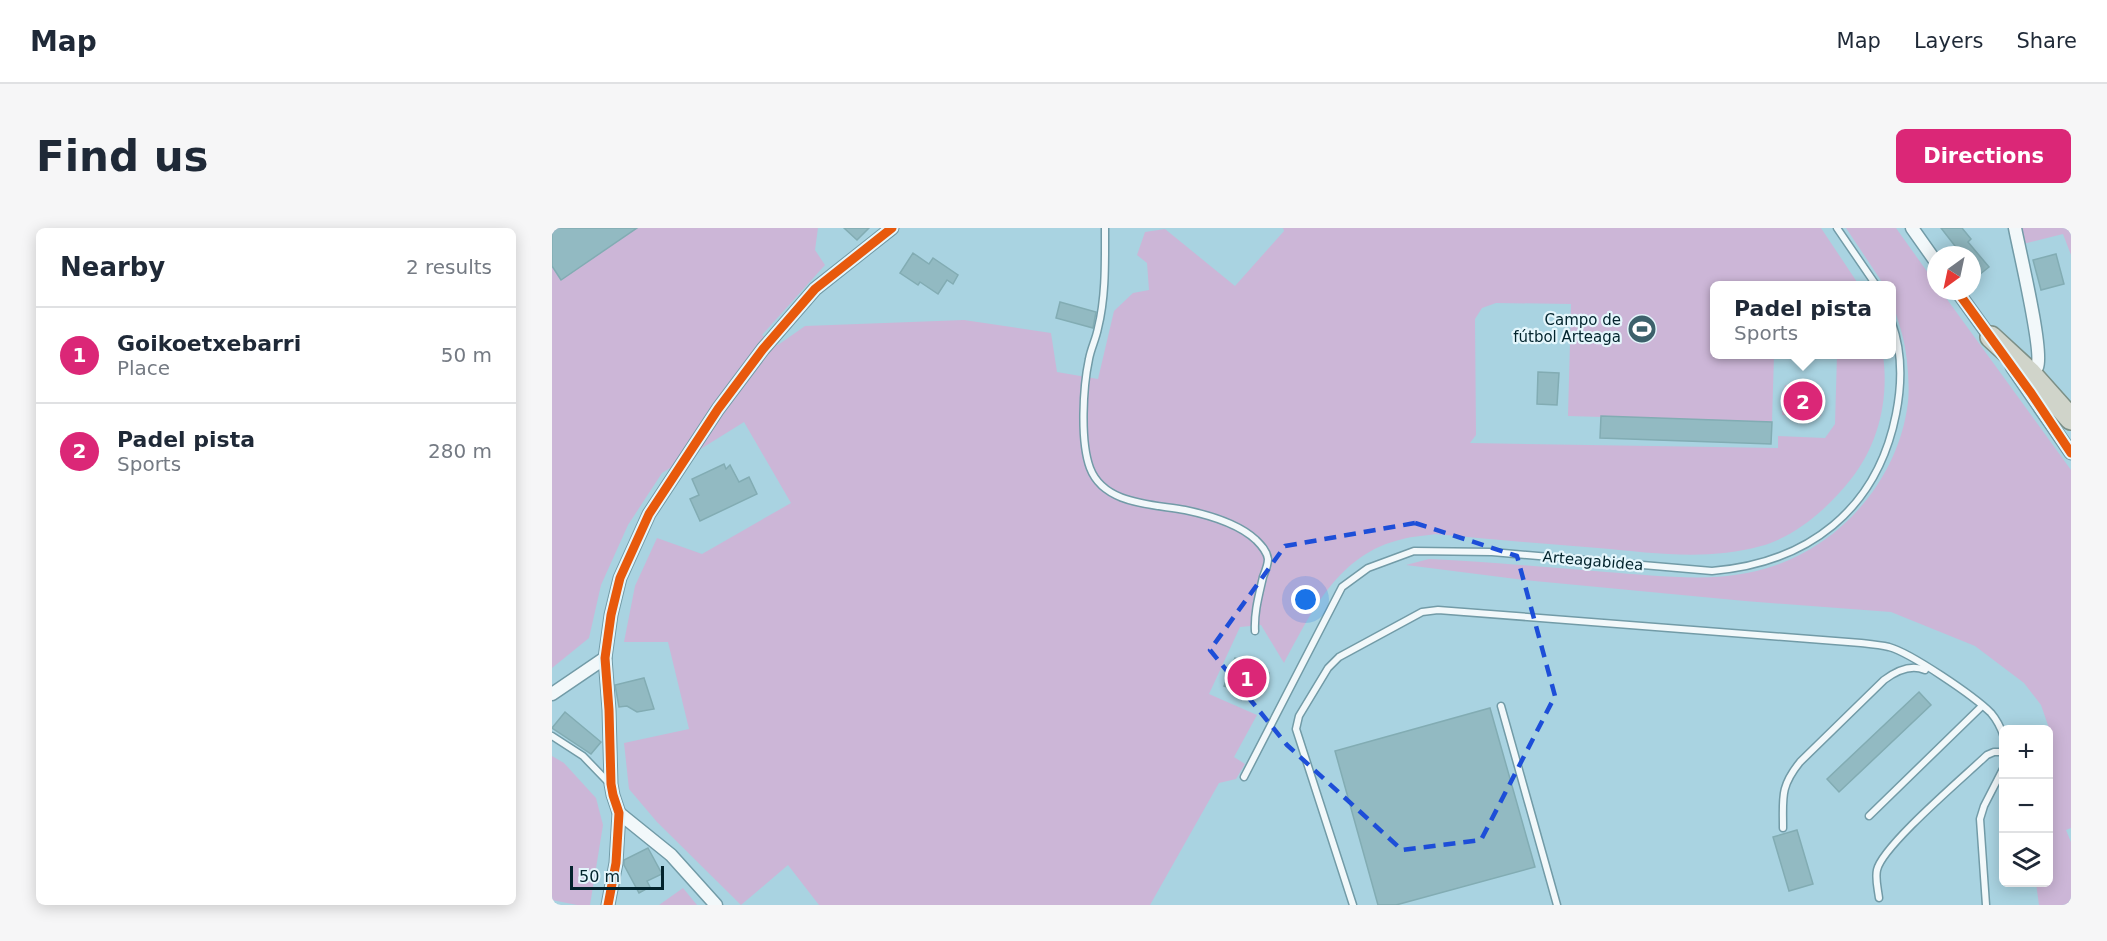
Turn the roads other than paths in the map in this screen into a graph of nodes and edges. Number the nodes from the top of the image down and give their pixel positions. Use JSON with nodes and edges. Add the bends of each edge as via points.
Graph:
{"nodes":[{"id":1,"x":892,"y":228,"type":"edge"},
{"id":2,"x":1105,"y":228,"type":"edge"},
{"id":3,"x":1838,"y":228,"type":"edge"},
{"id":4,"x":1912,"y":228,"type":"edge"},
{"id":5,"x":2015,"y":228,"type":"edge"},
{"id":6,"x":1927,"y":249,"type":"edge"},
{"id":7,"x":1873,"y":281,"type":"edge"},
{"id":8,"x":1964,"y":300,"type":"edge"},
{"id":9,"x":1896,"y":338,"type":"edge"},
{"id":10,"x":1991,"y":338,"type":"joint"},
{"id":11,"x":2031,"y":383,"type":"junction"},
{"id":12,"x":2071,"y":419,"type":"edge"},
{"id":13,"x":2071,"y":440,"type":"edge"},
{"id":14,"x":2071,"y":453,"type":"edge"},
{"id":15,"x":1255,"y":631,"type":"dead end"},
{"id":16,"x":605,"y":658,"type":"junction"},
{"id":17,"x":1937,"y":675,"type":"junction"},
{"id":18,"x":552,"y":694,"type":"edge"},
{"id":19,"x":1502,"y":706,"type":"dead end"},
{"id":20,"x":1983,"y":706,"type":"junction"},
{"id":21,"x":1999,"y":725,"type":"edge"},
{"id":22,"x":552,"y":736,"type":"edge"},
{"id":23,"x":1999,"y":752,"type":"edge"},
{"id":24,"x":1244,"y":777,"type":"dead end"},
{"id":25,"x":1999,"y":777,"type":"edge"},
{"id":26,"x":611,"y":784,"type":"junction"},
{"id":27,"x":620,"y":813,"type":"junction"},
{"id":28,"x":1869,"y":816,"type":"dead end"},
{"id":29,"x":1783,"y":828,"type":"dead end"},
{"id":30,"x":1879,"y":898,"type":"dead end"},
{"id":31,"x":608,"y":905,"type":"edge"},
{"id":32,"x":716,"y":905,"type":"edge"},
{"id":33,"x":1353,"y":905,"type":"edge"},
{"id":34,"x":1557,"y":905,"type":"edge"},
{"id":35,"x":1986,"y":905,"type":"edge"}],
"edges":[{"from":1,"to":16,"type":"street","via":[[815,289],[718,409],[649,514],[632,549],[620,578]]},
{"from":2,"to":15,"type":"lane","via":[[1098,327],[1085,380],[1084,434],[1090,469],[1101,484],[1118,496],[1209,516],[1251,536],[1263,547],[1268,559],[1257,603]]},
{"from":3,"to":7,"type":"lane"},
{"from":4,"to":6,"type":"street"},
{"from":5,"to":11,"type":"street","via":[[2039,354]]},
{"from":8,"to":10,"type":"street"},
{"from":9,"to":24,"type":"lane","name":"Arteagabidea","via":[[1901,370],[1899,398],[1882,462],[1851,508],[1821,536],[1768,561],[1712,571],[1492,552],[1414,551],[1368,568],[1342,587]]},
{"from":10,"to":11,"type":"highway"},
{"from":11,"to":12,"type":"highway"},
{"from":11,"to":13,"type":"street"},
{"from":11,"to":14,"type":"street"},
{"from":16,"to":18,"type":"street"},
{"from":16,"to":26,"type":"street"},
{"from":17,"to":20,"type":"lane"},
{"from":17,"to":29,"type":"lane","via":[[1920,668],[1893,673],[1800,762],[1784,788]]},
{"from":17,"to":33,"type":"lane","via":[[1890,648],[1861,643],[1438,610],[1422,612],[1339,657],[1299,716],[1296,729]]},
{"from":19,"to":34,"type":"lane"},
{"from":20,"to":21,"type":"lane"},
{"from":20,"to":28,"type":"lane"},
{"from":22,"to":26,"type":"lane","via":[[583,756]]},
{"from":23,"to":30,"type":"lane","via":[[1987,755],[1884,854],[1877,870]]},
{"from":25,"to":35,"type":"lane","via":[[1980,819]]},
{"from":26,"to":27,"type":"street"},
{"from":27,"to":31,"type":"street"},
{"from":27,"to":32,"type":"street","via":[[670,855]]}]}
